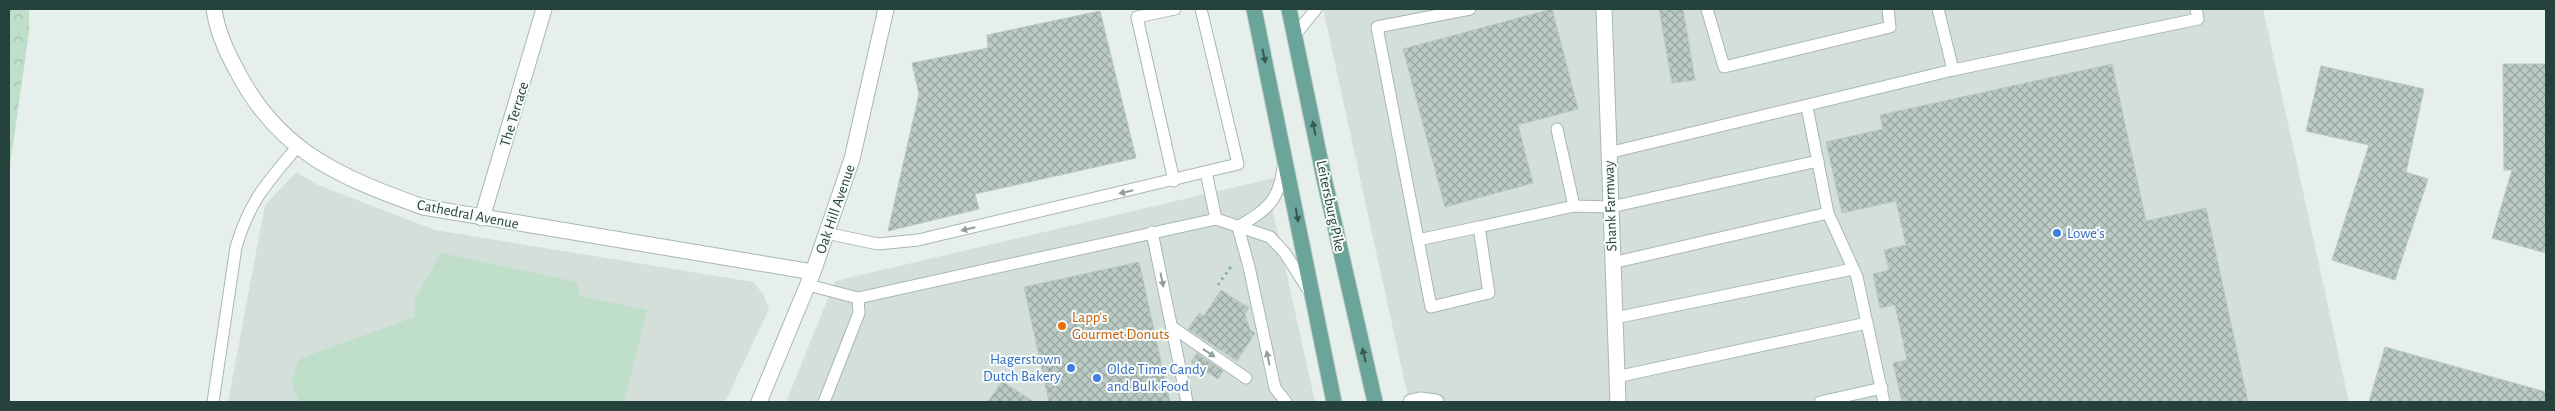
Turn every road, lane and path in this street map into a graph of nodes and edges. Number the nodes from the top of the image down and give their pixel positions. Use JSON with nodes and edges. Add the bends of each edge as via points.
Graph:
{"nodes":[{"id":1,"x":214,"y":9,"type":"edge"},
{"id":2,"x":544,"y":9,"type":"edge"},
{"id":3,"x":886,"y":9,"type":"edge"},
{"id":4,"x":1175,"y":9,"type":"edge"},
{"id":5,"x":1201,"y":9,"type":"edge"},
{"id":6,"x":1254,"y":9,"type":"edge"},
{"id":7,"x":1289,"y":9,"type":"edge"},
{"id":8,"x":1316,"y":9,"type":"edge"},
{"id":9,"x":1470,"y":9,"type":"edge"},
{"id":10,"x":1604,"y":9,"type":"edge"},
{"id":11,"x":1888,"y":9,"type":"edge"},
{"id":12,"x":1938,"y":9,"type":"edge"},
{"id":13,"x":2196,"y":9,"type":"edge"},
{"id":14,"x":1710,"y":10,"type":"edge"},
{"id":15,"x":1295,"y":34,"type":"junction"},
{"id":16,"x":1953,"y":70,"type":"junction"},
{"id":17,"x":1807,"y":107,"type":"junction"},
{"id":18,"x":1557,"y":129,"type":"dead end"},
{"id":19,"x":297,"y":147,"type":"junction"},
{"id":20,"x":1608,"y":153,"type":"junction"},
{"id":21,"x":1285,"y":156,"type":"junction"},
{"id":22,"x":1818,"y":160,"type":"junction"},
{"id":23,"x":1206,"y":172,"type":"junction"},
{"id":24,"x":1174,"y":181,"type":"junction"},
{"id":25,"x":1574,"y":206,"type":"junction"},
{"id":26,"x":1611,"y":207,"type":"junction"},
{"id":27,"x":1828,"y":213,"type":"junction"},
{"id":28,"x":482,"y":218,"type":"junction"},
{"id":29,"x":1216,"y":218,"type":"junction"},
{"id":30,"x":1238,"y":227,"type":"junction"},
{"id":31,"x":1479,"y":227,"type":"junction"},
{"id":32,"x":1152,"y":232,"type":"junction"},
{"id":33,"x":826,"y":234,"type":"junction"},
{"id":34,"x":1418,"y":240,"type":"junction"},
{"id":35,"x":1612,"y":263,"type":"junction"},
{"id":36,"x":1853,"y":269,"type":"junction"},
{"id":37,"x":810,"y":279,"type":"junction"},
{"id":38,"x":858,"y":298,"type":"junction"},
{"id":39,"x":1313,"y":298,"type":"junction"},
{"id":40,"x":1615,"y":318,"type":"junction"},
{"id":41,"x":1867,"y":323,"type":"junction"},
{"id":42,"x":1172,"y":327,"type":"junction"},
{"id":43,"x":1616,"y":377,"type":"junction"},
{"id":44,"x":1246,"y":378,"type":"dead end"},
{"id":45,"x":1882,"y":388,"type":"junction"},
{"id":46,"x":213,"y":402,"type":"edge"},
{"id":47,"x":759,"y":402,"type":"edge"},
{"id":48,"x":824,"y":402,"type":"edge"},
{"id":49,"x":1187,"y":402,"type":"edge"},
{"id":50,"x":1286,"y":402,"type":"edge"},
{"id":51,"x":1334,"y":402,"type":"edge"},
{"id":52,"x":1375,"y":402,"type":"edge"},
{"id":53,"x":1411,"y":402,"type":"edge"},
{"id":54,"x":1436,"y":402,"type":"edge"},
{"id":55,"x":1618,"y":402,"type":"edge"},
{"id":56,"x":1820,"y":402,"type":"edge"},
{"id":57,"x":1884,"y":402,"type":"edge"}],
"edges":[{"from":1,"to":19,"type":"street","name":"Cathedral Avenue","via":[[226,50],[244,86],[269,122]]},
{"from":2,"to":28,"type":"street","name":"The Terrace"},
{"from":3,"to":33,"type":"street","name":"Oak Hill Avenue","via":[[852,159]]},
{"from":4,"to":24,"type":"lane","via":[[1137,17]]},
{"from":5,"to":23,"type":"lane","via":[[1238,164]]},
{"from":6,"to":21,"type":"main road","one_way":true},
{"from":7,"to":15,"type":"main road","name":"Leitersburg Pike"},
{"from":8,"to":15,"type":"lane"},
{"from":9,"to":34,"type":"lane","via":[[1377,27]]},
{"from":10,"to":20,"type":"street","name":"Shank Farmway"},
{"from":11,"to":14,"type":"lane","via":[[1890,27],[1724,67]]},
{"from":12,"to":16,"type":"lane"},
{"from":13,"to":16,"type":"lane","via":[[2198,19]]},
{"from":52,"to":15,"type":"main road","name":"Leitersburg Pike","one_way":true},
{"from":16,"to":17,"type":"lane"},
{"from":17,"to":20,"type":"lane"},
{"from":17,"to":22,"type":"lane"},
{"from":18,"to":25,"type":"lane"},
{"from":19,"to":28,"type":"street","name":"Cathedral Avenue","via":[[364,186],[423,207]]},
{"from":19,"to":46,"type":"lane","via":[[256,196],[243,222],[236,247]]},
{"from":20,"to":26,"type":"street","name":"Shank Farmway"},
{"from":21,"to":30,"type":"lane","via":[[1281,187],[1273,202]]},
{"from":21,"to":39,"type":"main road","one_way":true},
{"from":22,"to":26,"type":"lane"},
{"from":22,"to":27,"type":"lane"},
{"from":23,"to":24,"type":"lane"},
{"from":23,"to":29,"type":"lane"},
{"from":24,"to":33,"type":"lane","one_way":true,"via":[[918,240],[878,244]]},
{"from":25,"to":26,"type":"lane"},
{"from":25,"to":31,"type":"lane"},
{"from":26,"to":35,"type":"street","name":"Shank Farmway"},
{"from":27,"to":35,"type":"lane"},
{"from":27,"to":36,"type":"lane"},
{"from":28,"to":37,"type":"street","name":"Cathedral Avenue"},
{"from":29,"to":30,"type":"lane"},
{"from":29,"to":32,"type":"lane"},
{"from":30,"to":39,"type":"lane","via":[[1260,233],[1275,242]]},
{"from":50,"to":30,"type":"lane","one_way":true,"via":[[1275,388]]},
{"from":31,"to":34,"type":"lane"},
{"from":31,"to":34,"type":"lane","via":[[1489,293],[1430,307]]},
{"from":32,"to":38,"type":"lane"},
{"from":32,"to":42,"type":"lane","one_way":true},
{"from":33,"to":37,"type":"street","name":"Oak Hill Avenue"},
{"from":35,"to":40,"type":"street","name":"Shank Farmway"},
{"from":36,"to":40,"type":"lane"},
{"from":36,"to":41,"type":"lane"},
{"from":37,"to":38,"type":"lane"},
{"from":37,"to":47,"type":"street","name":"Oak Hill Avenue"},
{"from":38,"to":48,"type":"lane","via":[[859,313]]},
{"from":39,"to":51,"type":"main road"},
{"from":40,"to":43,"type":"street","name":"Shank Farmway"},
{"from":41,"to":43,"type":"lane"},
{"from":41,"to":45,"type":"lane"},
{"from":42,"to":44,"type":"lane","one_way":true},
{"from":42,"to":49,"type":"lane"},
{"from":43,"to":55,"type":"street","name":"Shank Farmway"},
{"from":45,"to":56,"type":"lane"},
{"from":45,"to":57,"type":"lane"},
{"from":53,"to":54,"type":"street"}]}
